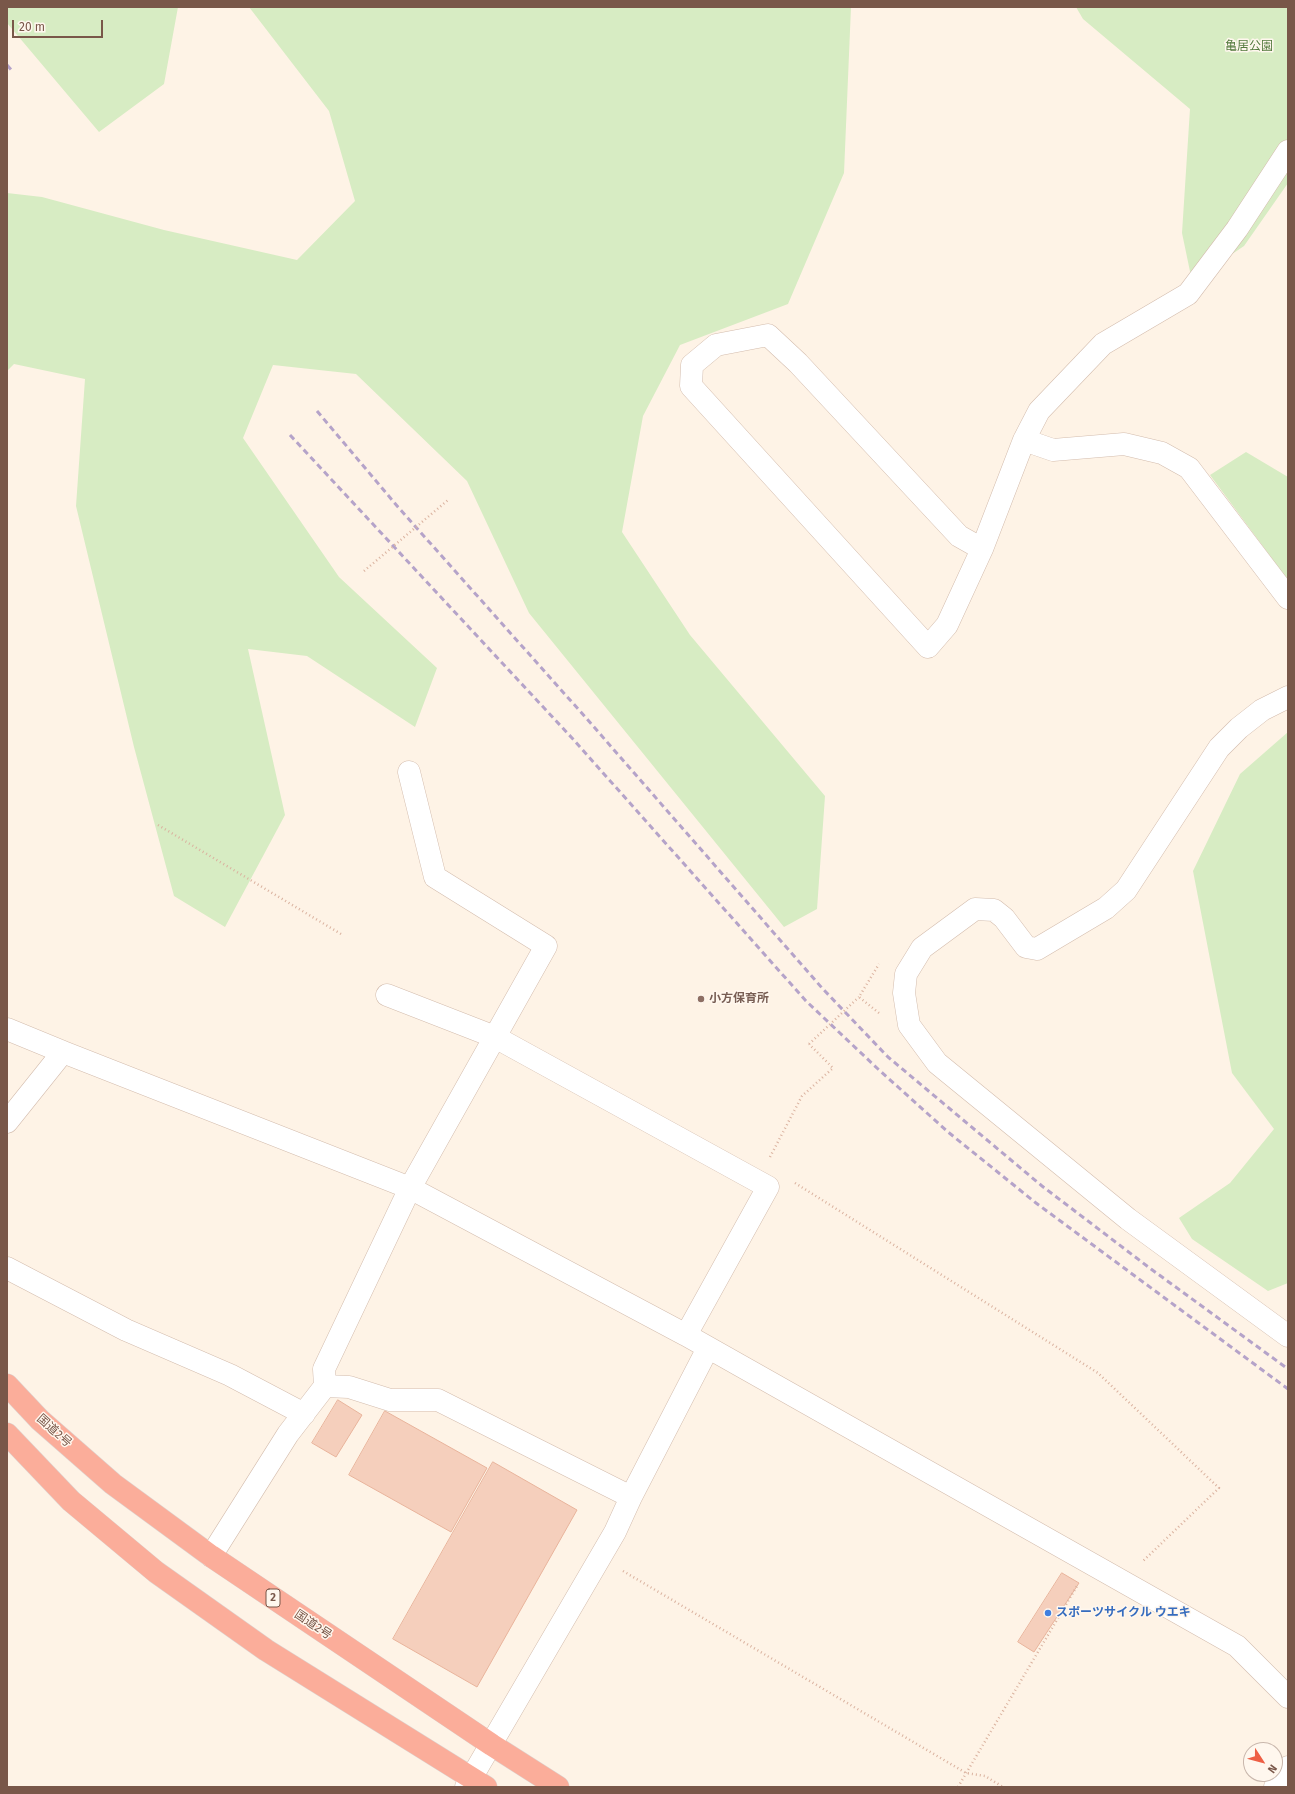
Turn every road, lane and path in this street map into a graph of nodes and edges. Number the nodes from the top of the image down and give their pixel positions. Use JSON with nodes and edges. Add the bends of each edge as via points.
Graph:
{"nodes":[{"id":1,"x":1288,"y":151,"type":"edge"},
{"id":2,"x":1024,"y":440,"type":"junction"},
{"id":3,"x":448,"y":500,"type":"dead end"},
{"id":4,"x":982,"y":548,"type":"junction"},
{"id":5,"x":364,"y":572,"type":"dead end"},
{"id":6,"x":1288,"y":598,"type":"edge"},
{"id":7,"x":1288,"y":697,"type":"edge"},
{"id":8,"x":409,"y":772,"type":"dead end"},
{"id":9,"x":158,"y":825,"type":"dead end"},
{"id":10,"x":341,"y":934,"type":"dead end"},
{"id":11,"x":387,"y":994,"type":"dead end"},
{"id":12,"x":859,"y":997,"type":"dead end"},
{"id":13,"x":7,"y":1029,"type":"edge"},
{"id":14,"x":495,"y":1037,"type":"junction"},
{"id":15,"x":63,"y":1052,"type":"junction"},
{"id":16,"x":7,"y":1122,"type":"edge"},
{"id":17,"x":776,"y":1147,"type":"dead end"},
{"id":18,"x":768,"y":1187,"type":"junction"},
{"id":19,"x":410,"y":1188,"type":"junction"},
{"id":20,"x":7,"y":1268,"type":"edge"},
{"id":21,"x":686,"y":1335,"type":"junction"},
{"id":22,"x":1288,"y":1336,"type":"edge"},
{"id":23,"x":708,"y":1348,"type":"junction"},
{"id":24,"x":7,"y":1385,"type":"edge"},
{"id":25,"x":325,"y":1386,"type":"junction"},
{"id":26,"x":304,"y":1414,"type":"junction"},
{"id":27,"x":7,"y":1434,"type":"edge"},
{"id":28,"x":631,"y":1497,"type":"junction"},
{"id":29,"x":210,"y":1556,"type":"junction"},
{"id":30,"x":601,"y":1557,"type":"junction"},
{"id":31,"x":1091,"y":1564,"type":"junction"},
{"id":32,"x":1126,"y":1584,"type":"junction"},
{"id":33,"x":1288,"y":1696,"type":"edge"},
{"id":34,"x":492,"y":1745,"type":"junction"},
{"id":35,"x":1288,"y":1767,"type":"edge"},
{"id":36,"x":966,"y":1773,"type":"junction"},
{"id":37,"x":474,"y":1784,"type":"edge"},
{"id":38,"x":558,"y":1787,"type":"edge"},
{"id":39,"x":958,"y":1787,"type":"edge"},
{"id":40,"x":1003,"y":1787,"type":"edge"},
{"id":41,"x":1275,"y":1787,"type":"edge"}],
"edges":[{"from":1,"to":2,"type":"street","via":[[1237,229],[1188,294],[1102,344],[1039,411]]},
{"from":2,"to":4,"type":"street"},
{"from":2,"to":6,"type":"street","via":[[1053,450],[1124,444],[1162,453],[1190,468]]},
{"from":3,"to":5,"type":"path","bridge":true},
{"from":4,"to":4,"type":"street","via":[[947,625],[928,647],[691,386],[692,366],[716,345],[768,336],[798,363],[959,536]]},
{"from":7,"to":22,"type":"street","via":[[1262,710],[1219,748],[1126,890],[1106,908],[1037,950],[1026,947],[1004,918],[994,910],[975,909],[922,948],[906,974],[904,993],[909,1025],[937,1063],[1128,1219]]},
{"from":8,"to":14,"type":"street","via":[[435,877],[546,946]]},
{"from":9,"to":10,"type":"path"},
{"from":11,"to":14,"type":"street"},
{"from":12,"to":17,"type":"path","bridge":true,"via":[[809,1044],[833,1068],[802,1096]]},
{"from":13,"to":15,"type":"street"},
{"from":14,"to":18,"type":"street"},
{"from":14,"to":19,"type":"street"},
{"from":15,"to":16,"type":"street"},
{"from":15,"to":19,"type":"street"},
{"from":18,"to":21,"type":"street"},
{"from":18,"to":32,"type":"path","via":[[788,1179],[1098,1373],[1219,1488],[1137,1566]]},
{"from":19,"to":21,"type":"street"},
{"from":19,"to":25,"type":"street","via":[[324,1369]]},
{"from":20,"to":26,"type":"street","via":[[126,1330],[230,1376]]},
{"from":21,"to":23,"type":"street"},
{"from":23,"to":28,"type":"street"},
{"from":23,"to":31,"type":"street"},
{"from":24,"to":29,"type":"highway","name":"国道2号","number":"2","via":[[40,1420],[113,1484]]},
{"from":25,"to":26,"type":"street"},
{"from":25,"to":28,"type":"street","via":[[349,1387],[390,1400],[438,1400]]},
{"from":26,"to":29,"type":"street","via":[[288,1434]]},
{"from":27,"to":37,"type":"highway","via":[[70,1501],[156,1572],[266,1650]]},
{"from":28,"to":30,"type":"street"},
{"from":29,"to":34,"type":"highway","name":"国道2号","number":"2"},
{"from":30,"to":34,"type":"street"},
{"from":30,"to":36,"type":"path"},
{"from":31,"to":32,"type":"street"},
{"from":31,"to":36,"type":"path"},
{"from":32,"to":33,"type":"street","via":[[1237,1646]]},
{"from":34,"to":37,"type":"street"},
{"from":34,"to":38,"type":"highway","name":"国道2号","number":"2"},
{"from":35,"to":41,"type":"street"},
{"from":36,"to":39,"type":"path"},
{"from":36,"to":40,"type":"path","via":[[985,1776]]}]}
